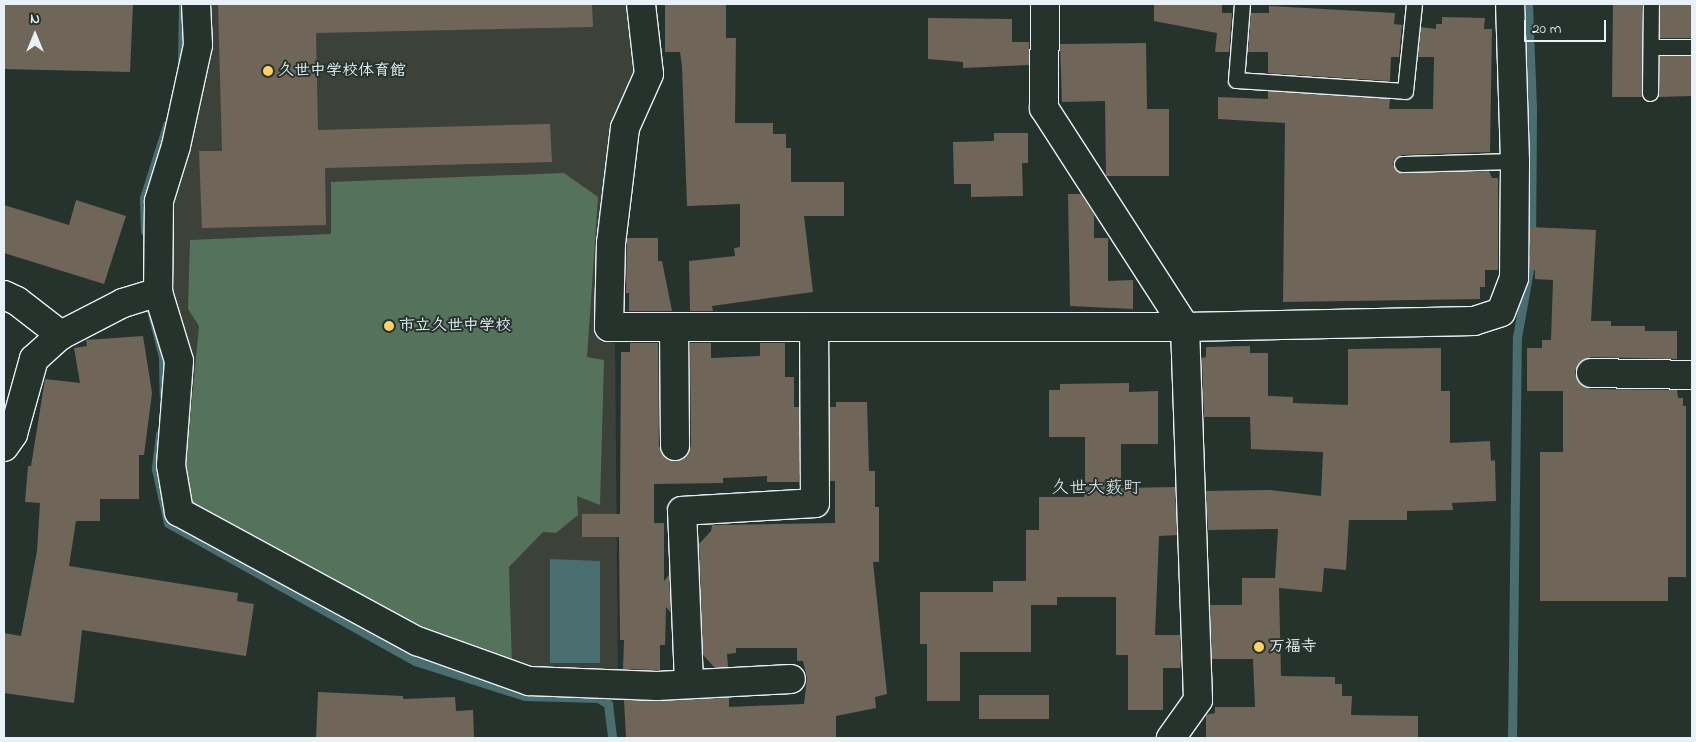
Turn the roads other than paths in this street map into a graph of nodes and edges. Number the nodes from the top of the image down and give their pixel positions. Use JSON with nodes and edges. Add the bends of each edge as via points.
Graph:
{"nodes":[{"id":1,"x":196,"y":4,"type":"edge"},
{"id":2,"x":641,"y":4,"type":"edge"},
{"id":3,"x":1045,"y":4,"type":"edge"},
{"id":4,"x":1242,"y":4,"type":"edge"},
{"id":5,"x":1414,"y":4,"type":"edge"},
{"id":6,"x":1510,"y":4,"type":"edge"},
{"id":7,"x":1651,"y":4,"type":"edge"},
{"id":8,"x":1651,"y":47,"type":"junction"},
{"id":9,"x":1692,"y":47,"type":"edge"},
{"id":10,"x":1650,"y":93,"type":"dead end"},
{"id":11,"x":1515,"y":161,"type":"junction"},
{"id":12,"x":1402,"y":164,"type":"dead end"},
{"id":13,"x":158,"y":292,"type":"junction"},
{"id":14,"x":4,"y":295,"type":"edge"},
{"id":15,"x":674,"y":327,"type":"junction"},
{"id":16,"x":1185,"y":327,"type":"junction"},
{"id":17,"x":814,"y":328,"type":"junction"},
{"id":18,"x":61,"y":335,"type":"junction"},
{"id":19,"x":1591,"y":373,"type":"dead end"},
{"id":20,"x":1692,"y":375,"type":"edge"},
{"id":21,"x":675,"y":446,"type":"dead end"},
{"id":22,"x":4,"y":447,"type":"edge"},
{"id":23,"x":791,"y":679,"type":"dead end"},
{"id":24,"x":689,"y":683,"type":"junction"},
{"id":25,"x":1171,"y":738,"type":"edge"}],
"edges":[{"from":1,"to":13,"type":"street","via":[[198,45],[176,146],[159,201]]},
{"from":2,"to":15,"type":"street","via":[[649,74],[625,128],[611,243],[609,327]]},
{"from":3,"to":16,"type":"street","via":[[1044,108]]},
{"from":4,"to":5,"type":"lane","via":[[1236,80],[1404,90]]},
{"from":6,"to":11,"type":"street"},
{"from":7,"to":8,"type":"lane"},
{"from":8,"to":9,"type":"lane"},
{"from":8,"to":10,"type":"lane"},
{"from":11,"to":12,"type":"lane"},
{"from":11,"to":16,"type":"street","via":[[1514,278],[1501,312],[1474,321]]},
{"from":13,"to":18,"type":"street","via":[[123,303]]},
{"from":13,"to":24,"type":"street","via":[[179,361],[171,465],[178,512],[417,641],[529,681],[657,686]]},
{"from":14,"to":18,"type":"street","via":[[17,300]]},
{"from":15,"to":17,"type":"street"},
{"from":15,"to":21,"type":"street"},
{"from":16,"to":17,"type":"street"},
{"from":16,"to":25,"type":"street","via":[[1198,700]]},
{"from":17,"to":24,"type":"street","via":[[815,503],[682,511]]},
{"from":18,"to":22,"type":"street","via":[[34,359],[13,434]]},
{"from":19,"to":20,"type":"street"},
{"from":23,"to":24,"type":"street"}]}
